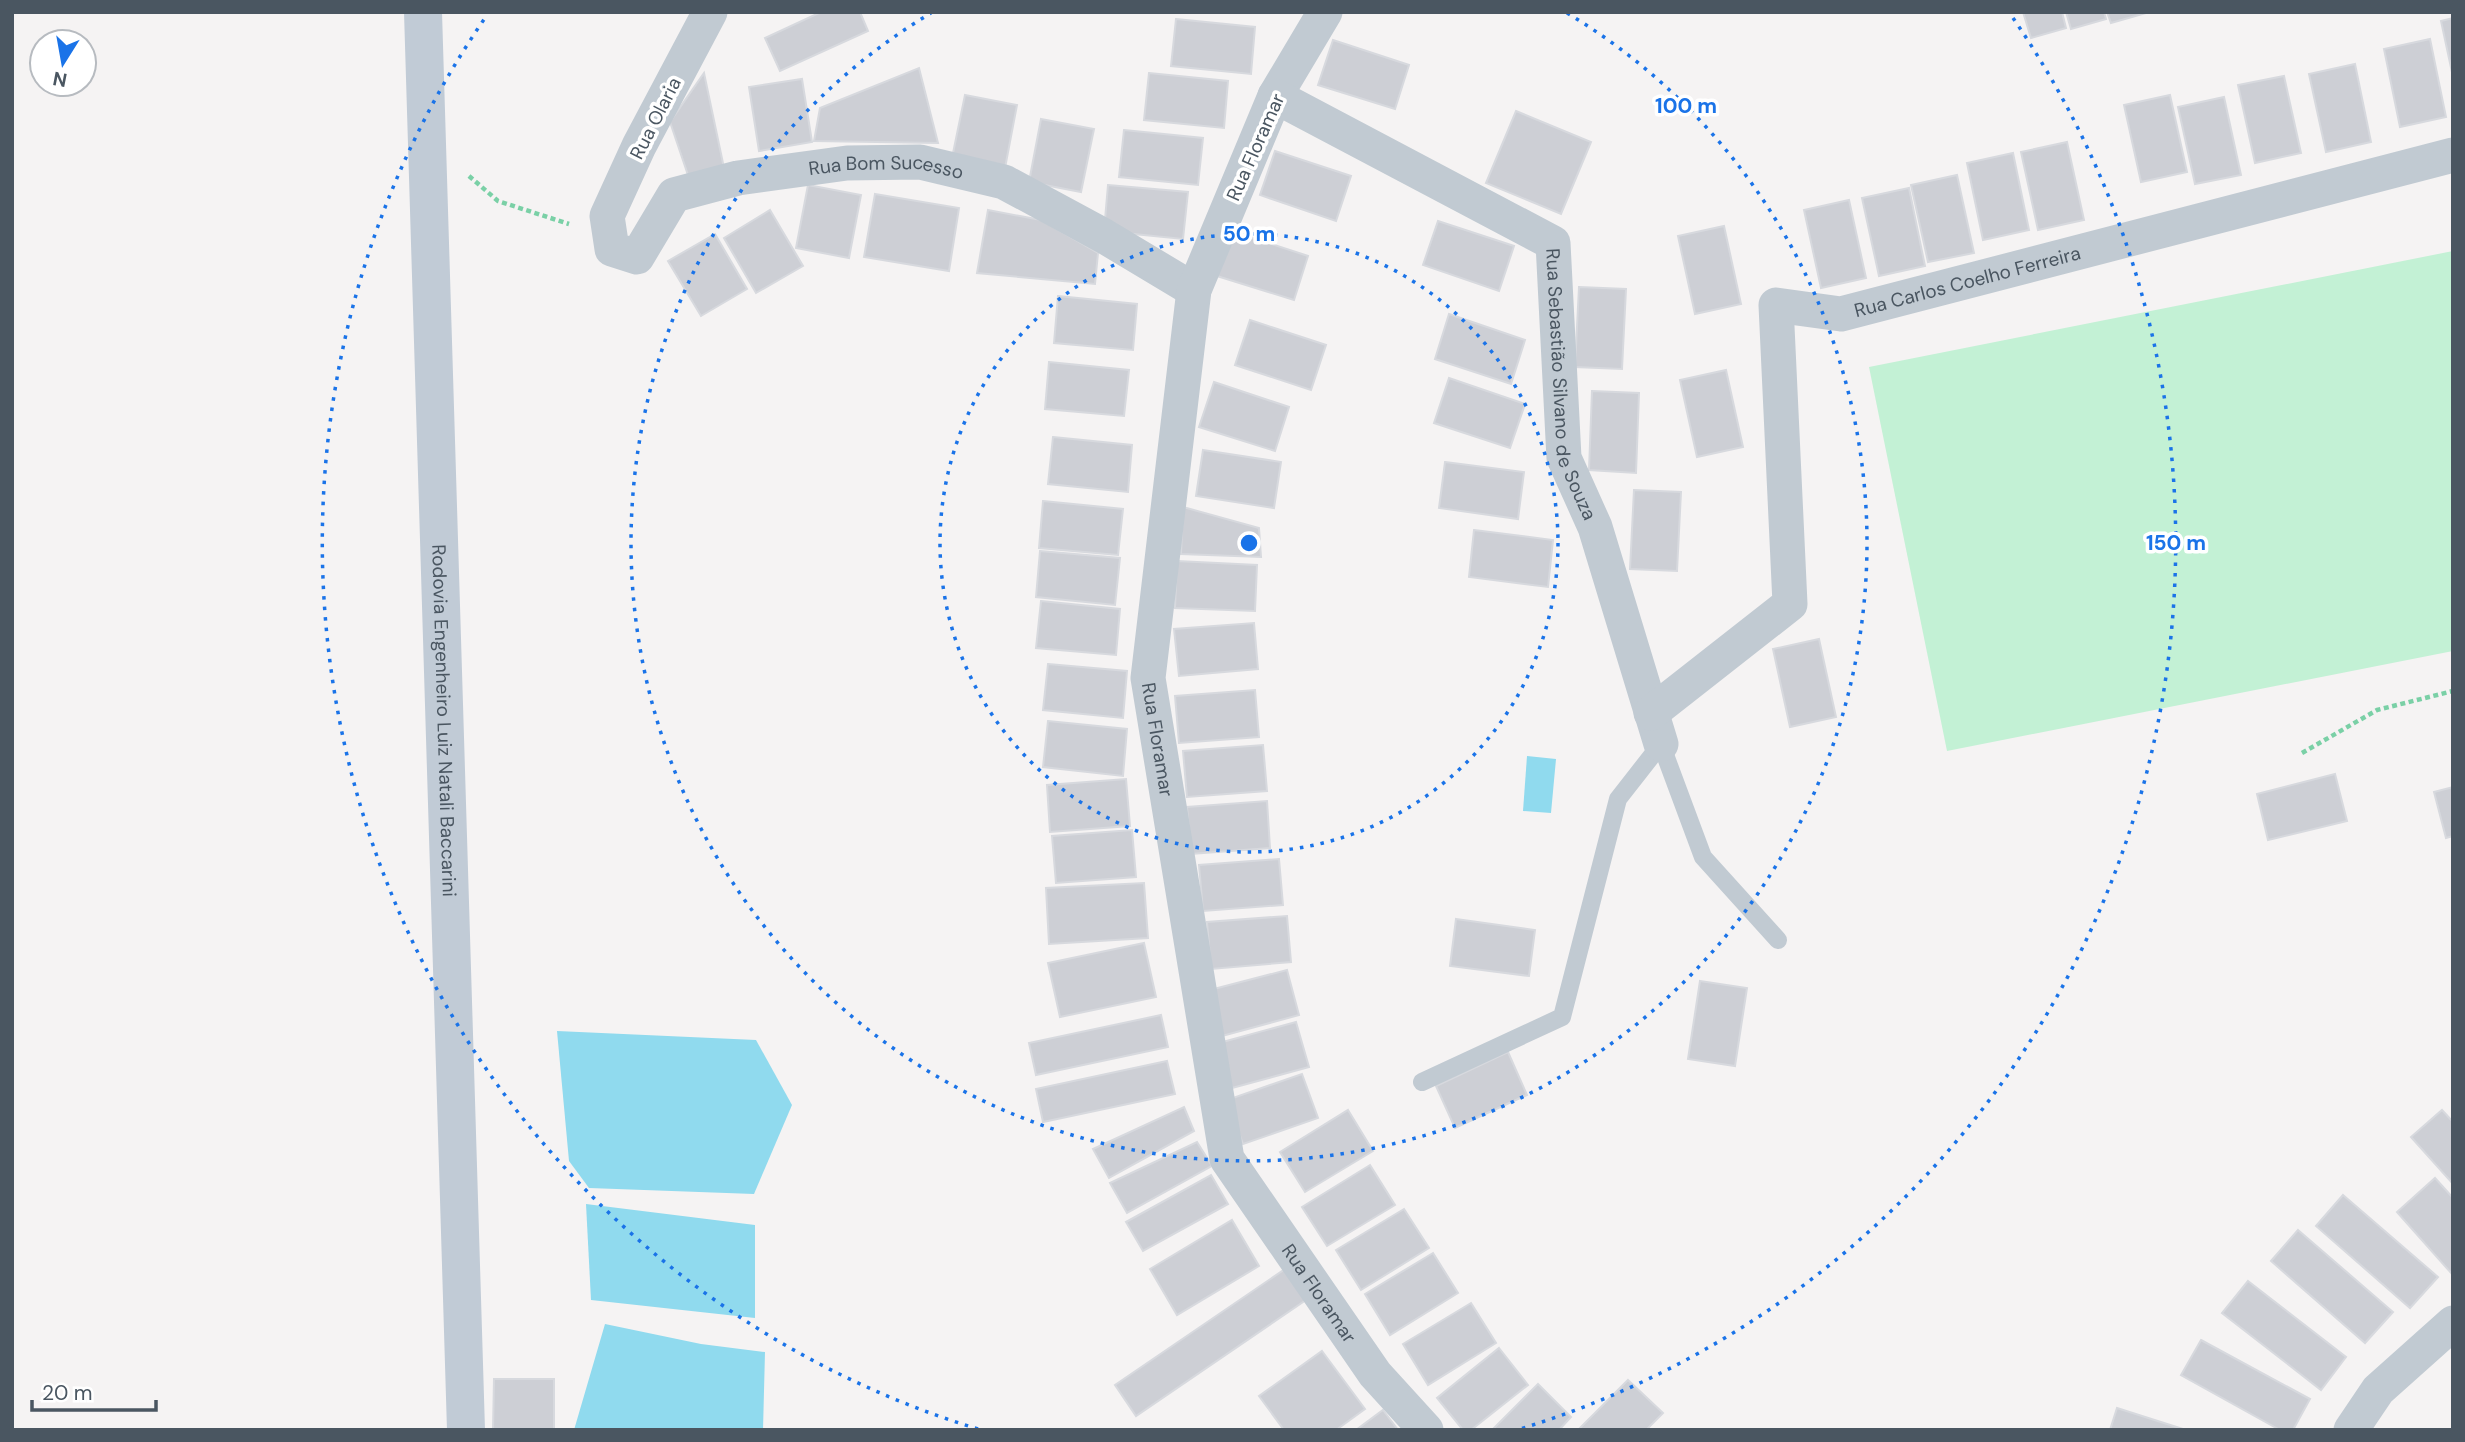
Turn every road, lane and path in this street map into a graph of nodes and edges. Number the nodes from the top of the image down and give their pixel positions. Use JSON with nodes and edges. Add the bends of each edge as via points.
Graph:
{"nodes":[{"id":1,"x":423,"y":12,"type":"edge"},
{"id":2,"x":710,"y":12,"type":"edge"},
{"id":3,"x":1325,"y":12,"type":"edge"},
{"id":4,"x":1275,"y":96,"type":"junction"},
{"id":5,"x":427,"y":137,"type":"junction"},
{"id":6,"x":2453,"y":155,"type":"edge"},
{"id":7,"x":608,"y":226,"type":"junction"},
{"id":8,"x":1194,"y":290,"type":"junction"},
{"id":9,"x":2453,"y":691,"type":"edge"},
{"id":10,"x":1656,"y":729,"type":"junction"},
{"id":11,"x":2302,"y":753,"type":"dead end"},
{"id":12,"x":1778,"y":940,"type":"dead end"},
{"id":13,"x":1422,"y":1082,"type":"dead end"},
{"id":14,"x":2453,"y":1323,"type":"edge"},
{"id":15,"x":467,"y":1430,"type":"edge"},
{"id":16,"x":1426,"y":1430,"type":"edge"},
{"id":17,"x":2351,"y":1430,"type":"edge"}],
"edges":[{"from":1,"to":5,"type":"main road","name":"Rodovia Engenheiro Luiz Natali Baccarini"},
{"from":2,"to":7,"type":"street","name":"Rua Olaria","via":[[639,146],[607,216]]},
{"from":3,"to":4,"type":"street","name":"Rua Floramar"},
{"from":4,"to":8,"type":"street","name":"Rua Floramar"},
{"from":4,"to":10,"type":"street","name":"Rua Sebastião Silvano de Souza","via":[[1553,243],[1564,458],[1595,527]]},
{"from":5,"to":7,"type":"path","via":[[498,201],[573,226]]},
{"from":5,"to":15,"type":"main road","name":"Rodovia Engenheiro Luiz Natali Baccarini"},
{"from":6,"to":10,"type":"street","name":"Rua Carlos Coelho Ferreira","via":[[1841,314],[1776,305],[1790,604]]},
{"from":7,"to":8,"type":"street","name":"Rua Bom Sucesso","via":[[612,249],[637,257],[674,195],[738,178],[805,168],[920,162],[1004,182]]},
{"from":8,"to":16,"type":"street","name":"Rua Floramar","via":[[1148,678],[1227,1159],[1375,1374]]},
{"from":9,"to":11,"type":"path","via":[[2377,710]]},
{"from":10,"to":12,"type":"lane","via":[[1703,857]]},
{"from":10,"to":13,"type":"lane","via":[[1618,799],[1562,1017]]},
{"from":14,"to":17,"type":"street","via":[[2378,1390]]}]}
